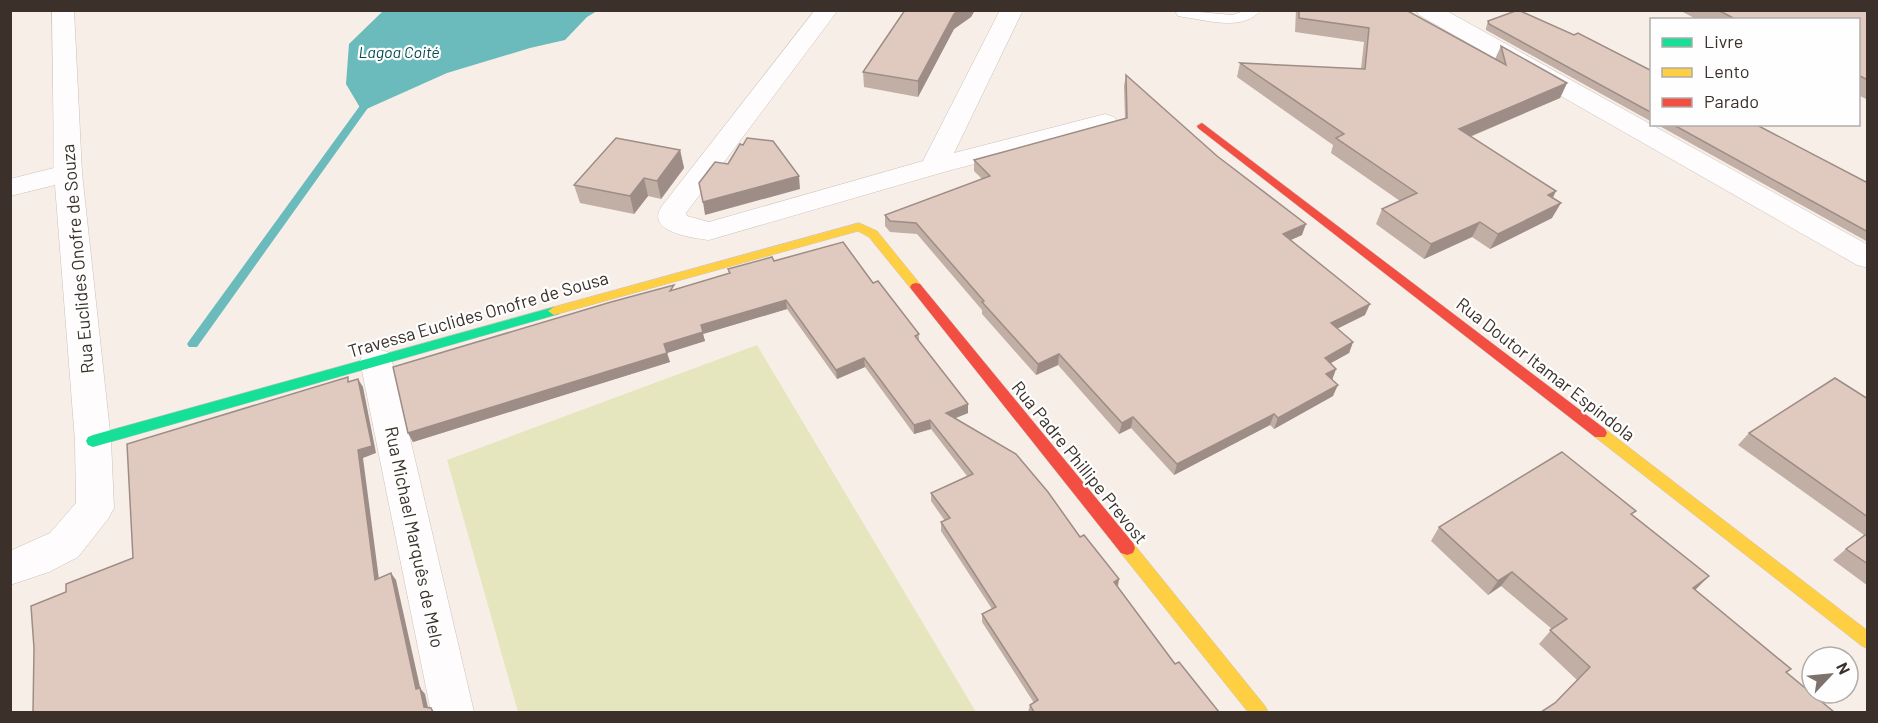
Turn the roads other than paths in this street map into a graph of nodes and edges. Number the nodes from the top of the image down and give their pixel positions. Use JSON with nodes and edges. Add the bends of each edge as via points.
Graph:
{"nodes":[{"id":1,"x":63,"y":10,"type":"edge"},
{"id":2,"x":827,"y":10,"type":"edge"},
{"id":3,"x":1012,"y":10,"type":"edge"},
{"id":4,"x":1255,"y":10,"type":"edge"},
{"id":5,"x":1479,"y":10,"type":"edge"},
{"id":6,"x":1183,"y":15,"type":"edge"},
{"id":7,"x":1437,"y":16,"type":"edge"},
{"id":8,"x":1105,"y":122,"type":"edge"},
{"id":9,"x":1202,"y":126,"type":"dead end"},
{"id":10,"x":934,"y":166,"type":"junction"},
{"id":11,"x":68,"y":173,"type":"junction"},
{"id":12,"x":10,"y":188,"type":"edge"},
{"id":13,"x":873,"y":234,"type":"joint"},
{"id":14,"x":1868,"y":258,"type":"edge"},
{"id":15,"x":376,"y":361,"type":"junction"},
{"id":16,"x":93,"y":441,"type":"junction"},
{"id":17,"x":10,"y":568,"type":"edge"},
{"id":18,"x":1868,"y":641,"type":"edge"},
{"id":19,"x":453,"y":712,"type":"edge"},
{"id":20,"x":1258,"y":712,"type":"edge"}],
"edges":[{"from":1,"to":11,"type":"street","name":"Rua Euclides Onofre de Souza"},
{"from":2,"to":10,"type":"street","via":[[672,212],[673,220],[685,227],[709,231]]},
{"from":3,"to":10,"type":"street"},
{"from":4,"to":6,"type":"lane","via":[[1237,20]]},
{"from":5,"to":7,"type":"street"},
{"from":7,"to":14,"type":"street"},
{"from":8,"to":10,"type":"street"},
{"from":9,"to":18,"type":"street","name":"Rua Doutor Itamar Espíndola"},
{"from":11,"to":12,"type":"street"},
{"from":11,"to":16,"type":"street","name":"Rua Euclides Onofre de Souza"},
{"from":13,"to":15,"type":"street","name":"Travessa Euclides Onofre de Sousa","via":[[859,227],[850,228]]},
{"from":13,"to":20,"type":"street","name":"Rua Padre Phillipe Prevost"},
{"from":15,"to":16,"type":"street","name":"Travessa Euclides Onofre de Sousa"},
{"from":15,"to":19,"type":"street","name":"Rua Michael Marquês de Melo"},
{"from":16,"to":17,"type":"street","name":"Rua Euclides Onofre de Souza","via":[[95,508],[64,545]]}]}
